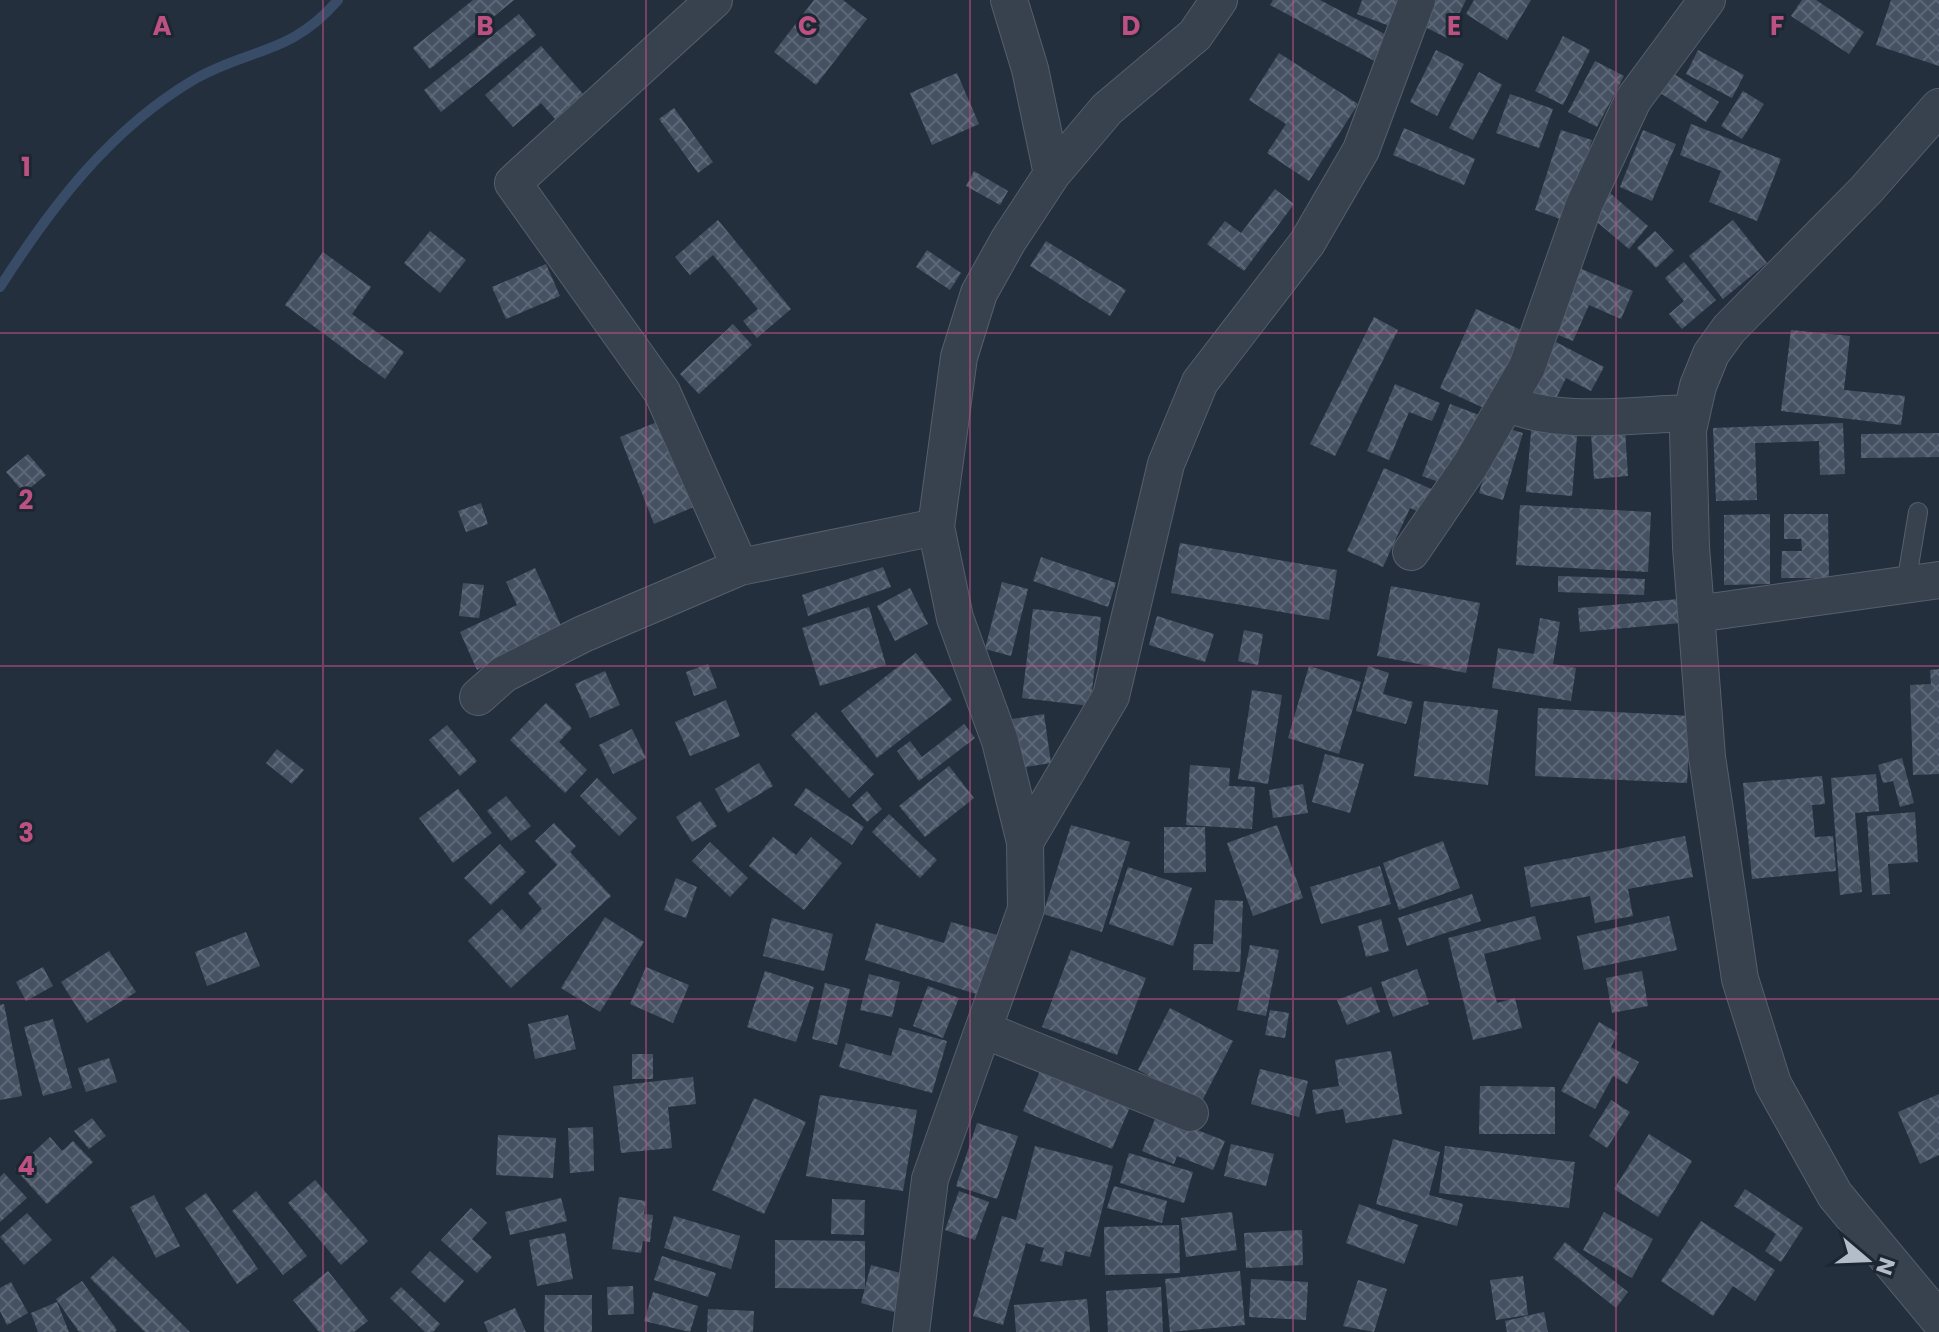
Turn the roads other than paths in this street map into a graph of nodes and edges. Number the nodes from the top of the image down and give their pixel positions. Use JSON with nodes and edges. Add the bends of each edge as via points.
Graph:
{"nodes":[{"id":1,"x":714,"y":0,"type":"edge"},
{"id":2,"x":1009,"y":0,"type":"edge"},
{"id":3,"x":1219,"y":0,"type":"edge"},
{"id":4,"x":1417,"y":0,"type":"edge"},
{"id":5,"x":1707,"y":0,"type":"edge"},
{"id":6,"x":1939,"y":107,"type":"edge"},
{"id":7,"x":1052,"y":174,"type":"junction"},
{"id":8,"x":1506,"y":403,"type":"junction"},
{"id":9,"x":1692,"y":413,"type":"junction"},
{"id":10,"x":1918,"y":512,"type":"dead end"},
{"id":11,"x":936,"y":527,"type":"junction"},
{"id":12,"x":1411,"y":552,"type":"dead end"},
{"id":13,"x":740,"y":567,"type":"junction"},
{"id":14,"x":1922,"y":582,"type":"edge"},
{"id":15,"x":1696,"y":614,"type":"junction"},
{"id":16,"x":478,"y":697,"type":"dead end"},
{"id":17,"x":1025,"y":842,"type":"junction"},
{"id":18,"x":984,"y":1030,"type":"junction"},
{"id":19,"x":1190,"y":1113,"type":"dead end"},
{"id":20,"x":1939,"y":1320,"type":"edge"},
{"id":21,"x":911,"y":1332,"type":"edge"}],
"edges":[{"from":1,"to":13,"type":"street","via":[[513,183],[662,392]]},
{"from":2,"to":7,"type":"street"},
{"from":3,"to":7,"type":"street","via":[[1195,35],[1107,109]]},
{"from":4,"to":17,"type":"street","via":[[1361,150],[1307,243],[1200,382],[1166,464],[1111,696]]},
{"from":5,"to":8,"type":"street","via":[[1633,100],[1617,131],[1584,205],[1532,353]]},
{"from":6,"to":9,"type":"street","via":[[1866,190],[1729,329],[1711,354]]},
{"from":7,"to":11,"type":"street","via":[[979,293],[959,357]]},
{"from":8,"to":9,"type":"street","via":[[1533,414],[1558,416]]},
{"from":8,"to":12,"type":"street"},
{"from":9,"to":15,"type":"street","via":[[1688,430]]},
{"from":10,"to":14,"type":"lane"},
{"from":11,"to":13,"type":"street"},
{"from":11,"to":17,"type":"street","via":[[955,618],[1000,741]]},
{"from":13,"to":16,"type":"street","via":[[583,634],[504,674]]},
{"from":14,"to":15,"type":"street"},
{"from":15,"to":20,"type":"street","via":[[1707,757],[1740,979],[1773,1084],[1835,1195]]},
{"from":17,"to":18,"type":"street","via":[[1026,909]]},
{"from":18,"to":19,"type":"street"},
{"from":18,"to":21,"type":"street","via":[[930,1179]]}]}
